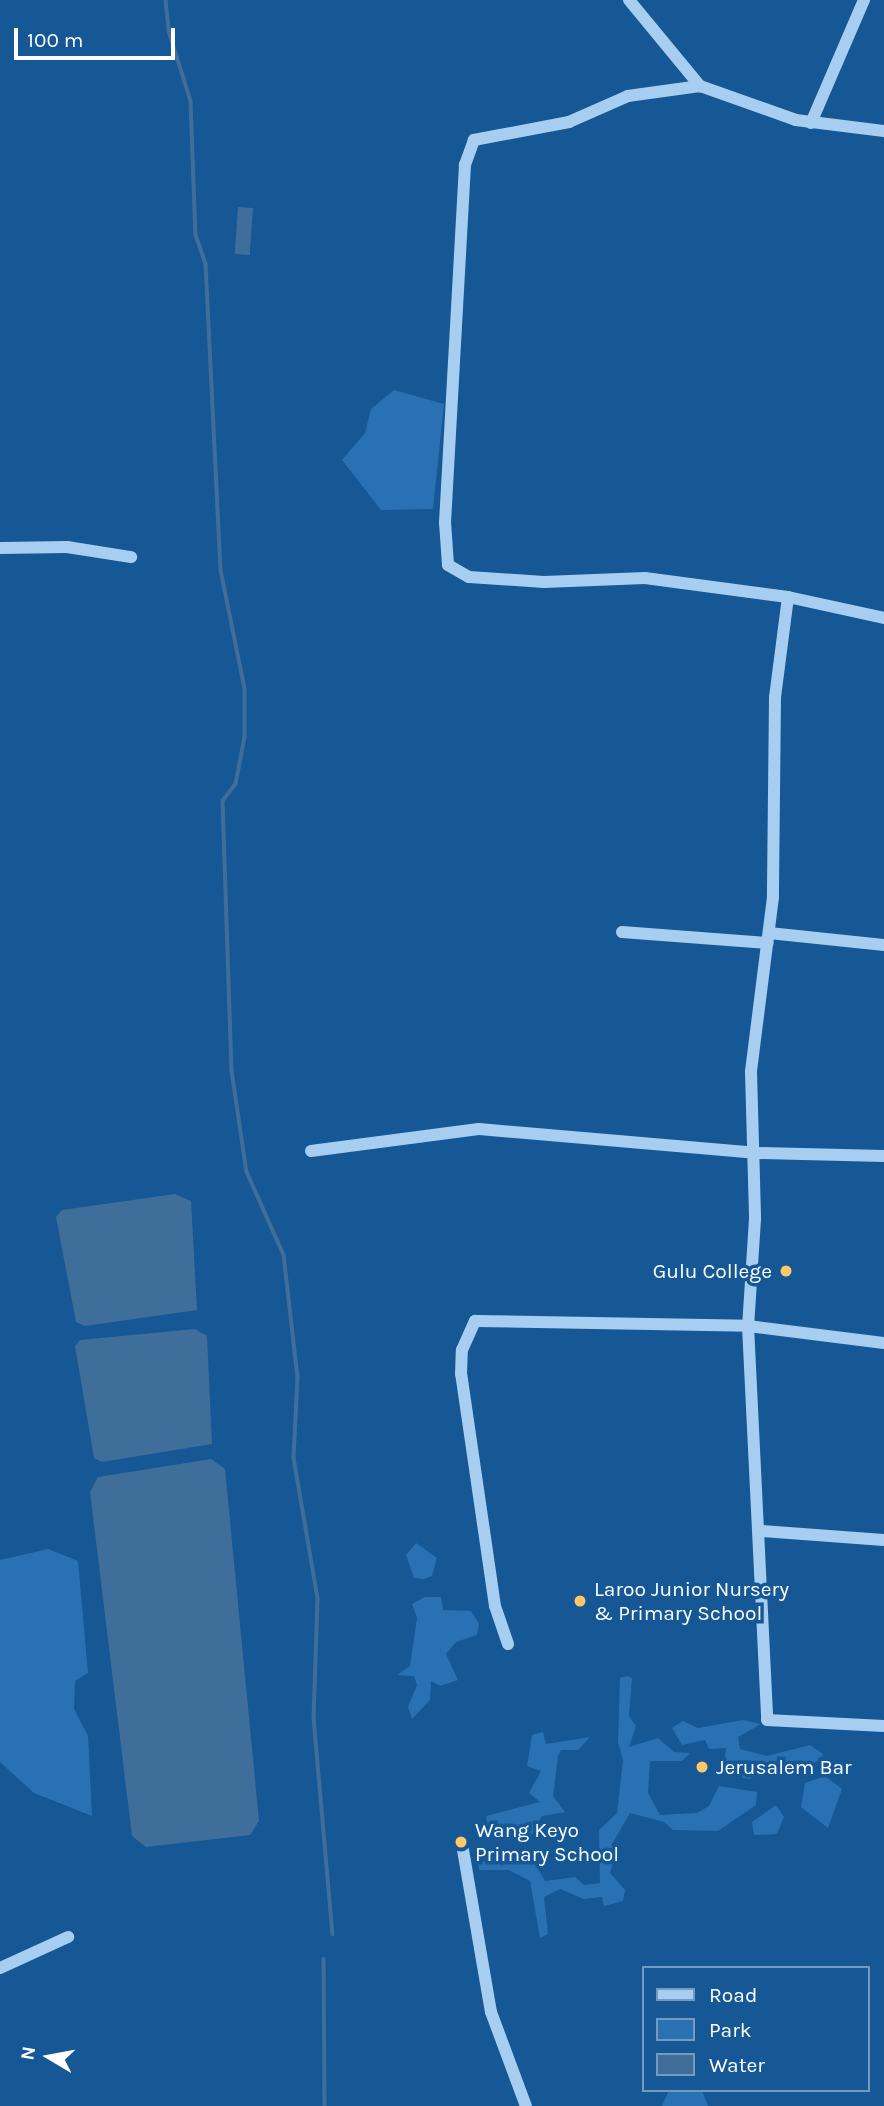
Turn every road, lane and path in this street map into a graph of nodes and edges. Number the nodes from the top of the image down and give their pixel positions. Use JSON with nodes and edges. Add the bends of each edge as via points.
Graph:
{"nodes":[{"id":1,"x":629,"y":0,"type":"edge"},
{"id":2,"x":864,"y":0,"type":"edge"},
{"id":3,"x":699,"y":86,"type":"junction"},
{"id":4,"x":811,"y":123,"type":"junction"},
{"id":5,"x":884,"y":131,"type":"edge"},
{"id":6,"x":0,"y":548,"type":"edge"},
{"id":7,"x":131,"y":557,"type":"dead end"},
{"id":8,"x":788,"y":597,"type":"junction"},
{"id":9,"x":884,"y":618,"type":"edge"},
{"id":10,"x":622,"y":932,"type":"dead end"},
{"id":11,"x":769,"y":938,"type":"junction"},
{"id":12,"x":884,"y":945,"type":"edge"},
{"id":13,"x":311,"y":1152,"type":"dead end"},
{"id":14,"x":751,"y":1153,"type":"junction"},
{"id":15,"x":884,"y":1156,"type":"edge"},
{"id":16,"x":748,"y":1326,"type":"junction"},
{"id":17,"x":884,"y":1343,"type":"edge"},
{"id":18,"x":761,"y":1531,"type":"junction"},
{"id":19,"x":884,"y":1540,"type":"edge"},
{"id":20,"x":508,"y":1644,"type":"dead end"},
{"id":21,"x":884,"y":1726,"type":"edge"},
{"id":22,"x":463,"y":1850,"type":"dead end"},
{"id":23,"x":68,"y":1937,"type":"dead end"},
{"id":24,"x":0,"y":1968,"type":"edge"},
{"id":25,"x":526,"y":2106,"type":"edge"}],
"edges":[{"from":1,"to":3,"type":"street"},
{"from":2,"to":4,"type":"street"},
{"from":3,"to":4,"type":"street"},
{"from":3,"to":8,"type":"street","via":[[628,96],[569,122],[470,144],[451,365],[448,565],[468,577],[544,582],[645,578]]},
{"from":4,"to":5,"type":"street"},
{"from":6,"to":7,"type":"street","via":[[67,547]]},
{"from":8,"to":9,"type":"street"},
{"from":8,"to":11,"type":"street","via":[[775,697]]},
{"from":10,"to":11,"type":"street"},
{"from":11,"to":12,"type":"street"},
{"from":11,"to":14,"type":"street","via":[[751,1072]]},
{"from":13,"to":14,"type":"street","via":[[479,1129]]},
{"from":14,"to":15,"type":"street"},
{"from":14,"to":16,"type":"street","via":[[755,1219]]},
{"from":16,"to":17,"type":"street"},
{"from":16,"to":18,"type":"street"},
{"from":16,"to":20,"type":"street","via":[[473,1322],[461,1374],[495,1606]]},
{"from":18,"to":19,"type":"street"},
{"from":18,"to":21,"type":"street","via":[[767,1720]]},
{"from":22,"to":25,"type":"street","via":[[491,2012]]},
{"from":23,"to":24,"type":"street"}]}
